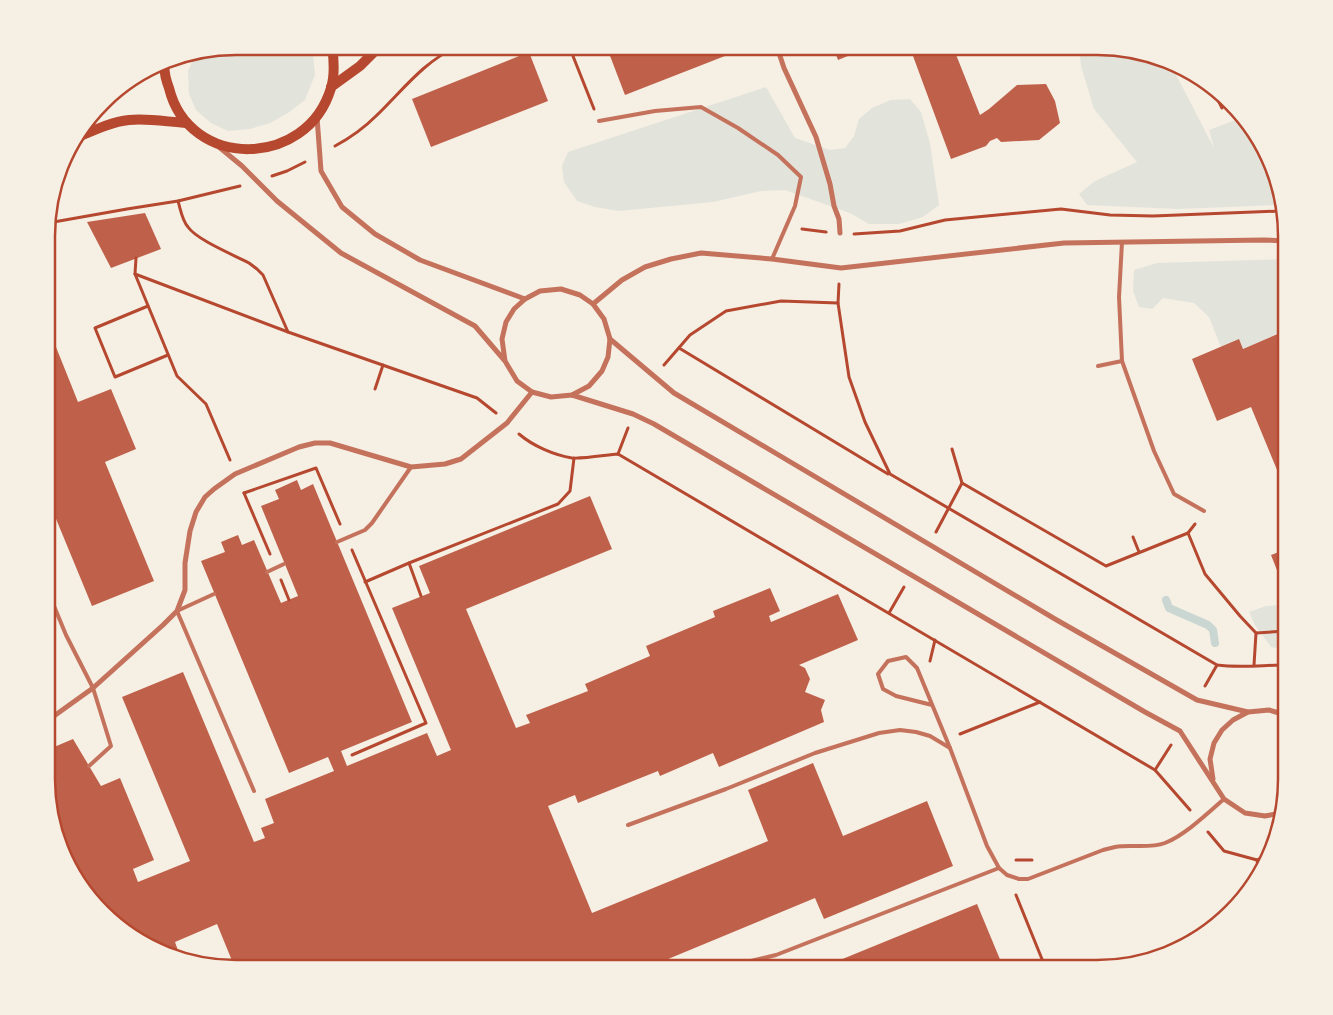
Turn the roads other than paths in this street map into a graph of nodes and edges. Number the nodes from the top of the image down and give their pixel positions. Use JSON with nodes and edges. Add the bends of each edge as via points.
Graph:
{"nodes":[{"id":1,"x":333,"y":55,"type":"edge"},
{"id":2,"x":371,"y":55,"type":"edge"},
{"id":3,"x":780,"y":55,"type":"edge"},
{"id":4,"x":164,"y":71,"type":"edge"},
{"id":5,"x":331,"y":87,"type":"junction"},
{"id":6,"x":317,"y":116,"type":"junction"},
{"id":7,"x":599,"y":121,"type":"road end"},
{"id":8,"x":187,"y":123,"type":"junction"},
{"id":9,"x":87,"y":133,"type":"edge"},
{"id":10,"x":215,"y":143,"type":"junction"},
{"id":11,"x":840,"y":234,"type":"road end"},
{"id":12,"x":1278,"y":241,"type":"edge"},
{"id":13,"x":1122,"y":242,"type":"junction"},
{"id":14,"x":772,"y":259,"type":"junction"},
{"id":15,"x":525,"y":299,"type":"junction"},
{"id":16,"x":593,"y":304,"type":"junction"},
{"id":17,"x":610,"y":339,"type":"junction"},
{"id":18,"x":505,"y":361,"type":"junction"},
{"id":19,"x":1122,"y":361,"type":"junction"},
{"id":20,"x":1098,"y":366,"type":"dead end"},
{"id":21,"x":532,"y":392,"type":"junction"},
{"id":22,"x":572,"y":395,"type":"junction"},
{"id":23,"x":411,"y":467,"type":"junction"},
{"id":24,"x":1204,"y":511,"type":"road end"},
{"id":25,"x":337,"y":542,"type":"dead end"},
{"id":26,"x":284,"y":564,"type":"dead end"},
{"id":27,"x":267,"y":572,"type":"dead end"},
{"id":28,"x":214,"y":594,"type":"dead end"},
{"id":29,"x":55,"y":608,"type":"edge"},
{"id":30,"x":177,"y":611,"type":"junction"},
{"id":31,"x":93,"y":688,"type":"junction"},
{"id":32,"x":932,"y":705,"type":"junction"},
{"id":33,"x":1248,"y":712,"type":"junction"},
{"id":34,"x":1278,"y":713,"type":"edge"},
{"id":35,"x":55,"y":715,"type":"edge"},
{"id":36,"x":950,"y":748,"type":"junction"},
{"id":37,"x":89,"y":766,"type":"dead end"},
{"id":38,"x":1213,"y":782,"type":"junction"},
{"id":39,"x":254,"y":791,"type":"dead end"},
{"id":40,"x":1224,"y":799,"type":"junction"},
{"id":41,"x":1275,"y":814,"type":"edge"},
{"id":42,"x":628,"y":825,"type":"dead end"},
{"id":43,"x":999,"y":868,"type":"junction"},
{"id":44,"x":755,"y":960,"type":"edge"}],
"edges":[{"from":1,"to":5,"type":"main road"},
{"from":2,"to":5,"type":"main road"},
{"from":3,"to":11,"type":"street","via":[[816,137],[839,218]]},
{"from":4,"to":8,"type":"main road","via":[[172,102]]},
{"from":5,"to":6,"type":"main road"},
{"from":6,"to":10,"type":"main road","via":[[302,132],[281,144],[260,150],[236,149]]},
{"from":6,"to":15,"type":"street","via":[[321,171],[342,206],[375,234],[420,260]]},
{"from":7,"to":14,"type":"lane","via":[[701,107],[778,155],[801,177],[795,206]]},
{"from":8,"to":9,"type":"main road","via":[[128,120]]},
{"from":8,"to":10,"type":"main road"},
{"from":10,"to":18,"type":"street","via":[[277,201],[341,253],[475,326]]},
{"from":12,"to":13,"type":"street"},
{"from":13,"to":14,"type":"street","via":[[1064,243],[841,268]]},
{"from":13,"to":19,"type":"lane","via":[[1119,297]]},
{"from":14,"to":16,"type":"street","via":[[700,253],[671,259],[645,267],[622,280]]},
{"from":15,"to":16,"type":"street","via":[[540,291],[561,289],[580,295]]},
{"from":15,"to":18,"type":"street","via":[[506,322],[502,339]]},
{"from":16,"to":17,"type":"street","via":[[604,319]]},
{"from":17,"to":22,"type":"street","via":[[602,371],[589,386]]},
{"from":17,"to":33,"type":"street","via":[[674,393],[1063,624],[1198,700]]},
{"from":18,"to":21,"type":"street","via":[[517,381]]},
{"from":19,"to":20,"type":"lane"},
{"from":19,"to":24,"type":"lane","via":[[1154,451],[1174,494]]},
{"from":21,"to":22,"type":"street","via":[[551,397]]},
{"from":21,"to":23,"type":"street","via":[[507,422],[461,459]]},
{"from":22,"to":38,"type":"street","via":[[654,424],[1180,731]]},
{"from":23,"to":25,"type":"lane","via":[[372,523],[365,530]]},
{"from":23,"to":30,"type":"street","via":[[330,442],[299,447],[236,474],[214,489],[196,512],[185,563],[185,590]]},
{"from":26,"to":27,"type":"lane"},
{"from":28,"to":30,"type":"lane"},
{"from":29,"to":31,"type":"lane"},
{"from":30,"to":31,"type":"street"},
{"from":30,"to":39,"type":"lane"},
{"from":31,"to":35,"type":"street"},
{"from":31,"to":37,"type":"lane","via":[[111,746]]},
{"from":32,"to":32,"type":"lane","via":[[882,689],[878,674],[888,661],[906,657],[917,668]]},
{"from":32,"to":36,"type":"lane"},
{"from":33,"to":34,"type":"street"},
{"from":33,"to":38,"type":"street","via":[[1222,730],[1214,743],[1210,760]]},
{"from":36,"to":42,"type":"lane","via":[[916,732],[879,733],[815,753]]},
{"from":36,"to":43,"type":"lane","via":[[987,846]]},
{"from":38,"to":40,"type":"street"},
{"from":40,"to":41,"type":"street","via":[[1245,813]]},
{"from":40,"to":43,"type":"lane","via":[[1164,843],[1103,850],[1019,880]]},
{"from":43,"to":44,"type":"lane","via":[[776,955]]}]}
